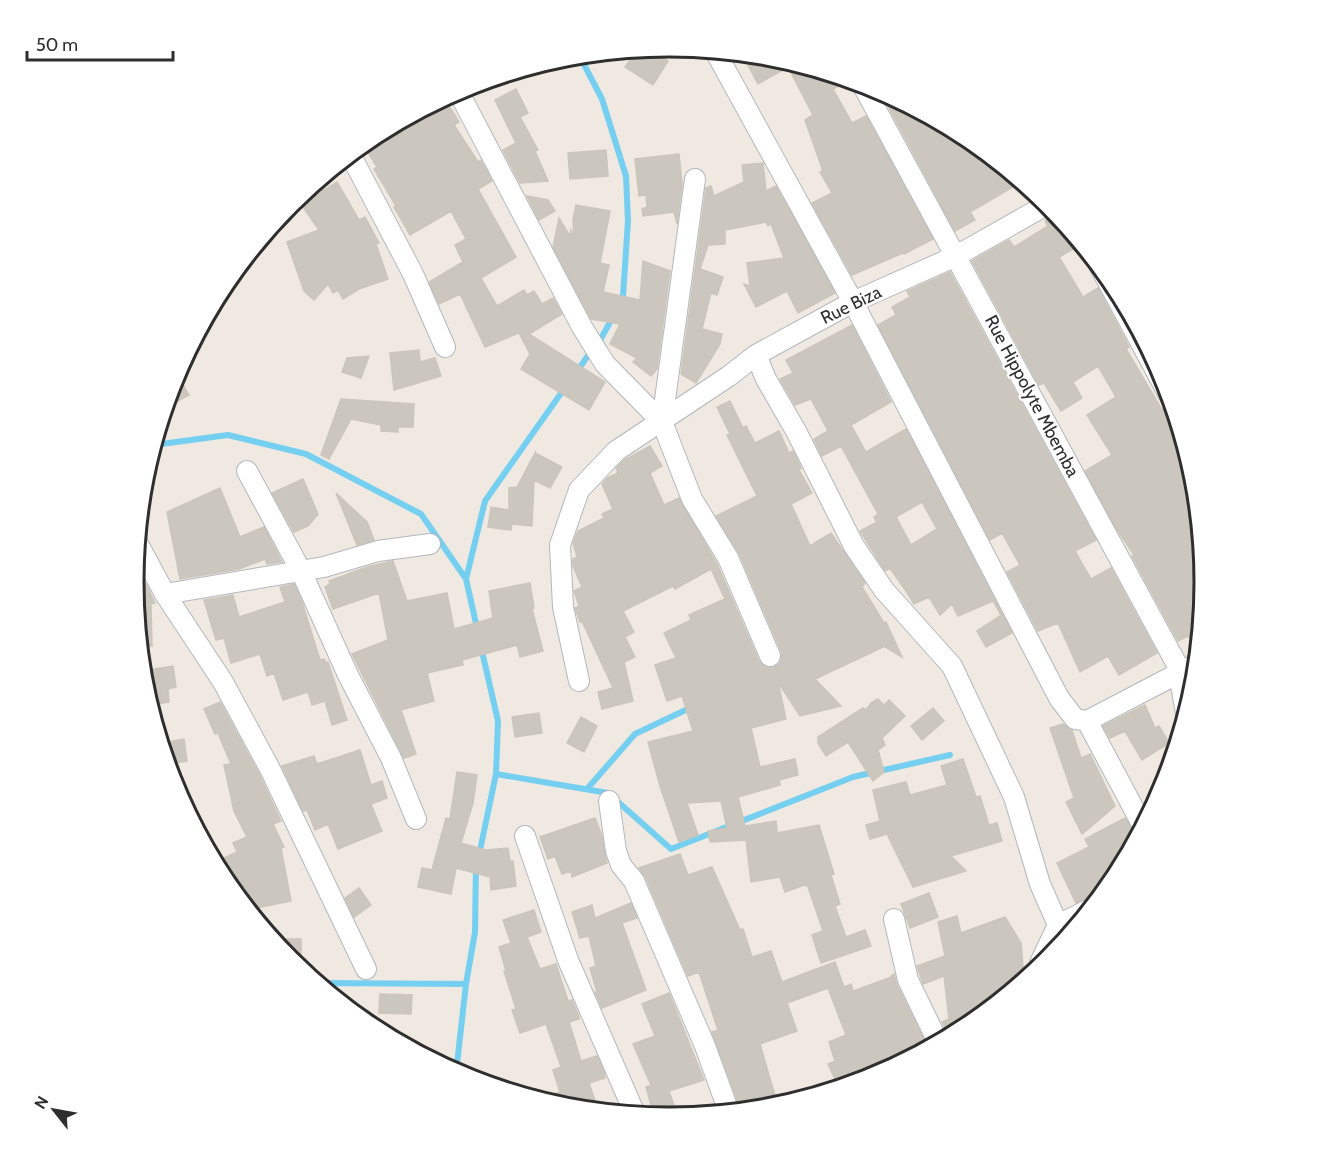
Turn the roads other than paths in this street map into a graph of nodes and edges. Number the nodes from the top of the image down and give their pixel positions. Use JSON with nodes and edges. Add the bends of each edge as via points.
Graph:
{"nodes":[{"id":1,"x":720,"y":59,"type":"edge"},
{"id":2,"x":869,"y":97,"type":"edge"},
{"id":3,"x":462,"y":99,"type":"edge"},
{"id":4,"x":354,"y":161,"type":"edge"},
{"id":5,"x":695,"y":179,"type":"dead end"},
{"id":6,"x":1038,"y":209,"type":"edge"},
{"id":7,"x":956,"y":256,"type":"junction"},
{"id":8,"x":853,"y":302,"type":"junction"},
{"id":9,"x":445,"y":347,"type":"dead end"},
{"id":10,"x":756,"y":355,"type":"junction"},
{"id":11,"x":662,"y":422,"type":"junction"},
{"id":12,"x":247,"y":471,"type":"dead end"},
{"id":13,"x":430,"y":544,"type":"dead end"},
{"id":14,"x":145,"y":556,"type":"edge"},
{"id":15,"x":301,"y":571,"type":"junction"},
{"id":16,"x":165,"y":594,"type":"junction"},
{"id":17,"x":770,"y":656,"type":"dead end"},
{"id":18,"x":1187,"y":665,"type":"edge"},
{"id":19,"x":1187,"y":669,"type":"edge"},
{"id":20,"x":1185,"y":676,"type":"edge"},
{"id":21,"x":579,"y":681,"type":"dead end"},
{"id":22,"x":1182,"y":692,"type":"edge"},
{"id":23,"x":1087,"y":721,"type":"junction"},
{"id":24,"x":609,"y":801,"type":"dead end"},
{"id":25,"x":1138,"y":817,"type":"edge"},
{"id":26,"x":416,"y":819,"type":"dead end"},
{"id":27,"x":525,"y":836,"type":"dead end"},
{"id":28,"x":1073,"y":918,"type":"edge"},
{"id":29,"x":894,"y":919,"type":"dead end"},
{"id":30,"x":1058,"y":925,"type":"junction"},
{"id":31,"x":1049,"y":943,"type":"edge"},
{"id":32,"x":366,"y":969,"type":"dead end"},
{"id":33,"x":935,"y":1035,"type":"edge"},
{"id":34,"x":726,"y":1104,"type":"edge"},
{"id":35,"x":631,"y":1106,"type":"edge"}],
"edges":[{"from":1,"to":8,"type":"street"},
{"from":2,"to":7,"type":"street","name":"Rue Hippolyte Mbemba"},
{"from":3,"to":11,"type":"street","via":[[604,364]]},
{"from":4,"to":9,"type":"street","via":[[413,274]]},
{"from":5,"to":11,"type":"street"},
{"from":6,"to":7,"type":"street","name":"Rue Biza"},
{"from":7,"to":8,"type":"street","name":"Rue Biza"},
{"from":7,"to":18,"type":"street","name":"Rue Hippolyte Mbemba"},
{"from":8,"to":10,"type":"street","name":"Rue Biza"},
{"from":8,"to":23,"type":"street","via":[[1059,698],[1075,719]]},
{"from":10,"to":11,"type":"street","name":"Rue Biza"},
{"from":10,"to":30,"type":"street","via":[[854,546],[884,590],[952,666],[1014,797],[1040,884]]},
{"from":11,"to":17,"type":"street","via":[[692,499],[728,558]]},
{"from":11,"to":21,"type":"street","name":"Rue Biza","via":[[616,451],[579,490],[560,545],[563,607]]},
{"from":12,"to":15,"type":"street"},
{"from":13,"to":15,"type":"street","via":[[378,551]]},
{"from":14,"to":16,"type":"street"},
{"from":15,"to":16,"type":"street"},
{"from":15,"to":26,"type":"street"},
{"from":16,"to":32,"type":"street","via":[[223,682],[270,769]]},
{"from":19,"to":23,"type":"street"},
{"from":20,"to":22,"type":"street","name":"Rue Hippolyte Mbemba"},
{"from":23,"to":25,"type":"street"},
{"from":24,"to":34,"type":"street","via":[[621,865],[634,881]]},
{"from":27,"to":35,"type":"street","via":[[568,960]]},
{"from":28,"to":30,"type":"street"},
{"from":29,"to":33,"type":"street","via":[[908,980]]},
{"from":30,"to":31,"type":"street"}]}
